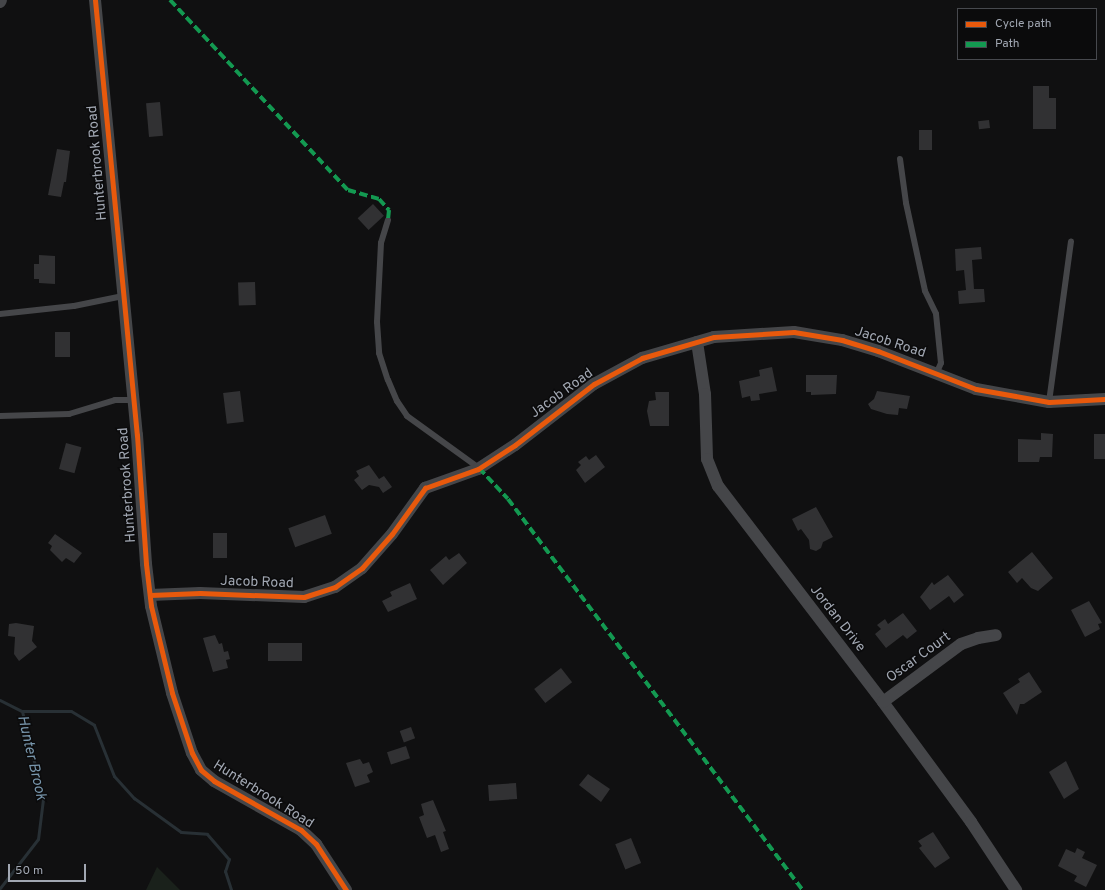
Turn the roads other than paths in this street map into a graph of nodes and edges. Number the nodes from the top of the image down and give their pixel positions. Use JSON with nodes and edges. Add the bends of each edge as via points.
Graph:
{"nodes":[{"id":1,"x":95,"y":0,"type":"edge"},
{"id":2,"x":900,"y":159,"type":"dead end"},
{"id":3,"x":388,"y":220,"type":"dead end"},
{"id":4,"x":1071,"y":242,"type":"dead end"},
{"id":5,"x":123,"y":296,"type":"junction"},
{"id":6,"x":0,"y":314,"type":"edge"},
{"id":7,"x":697,"y":342,"type":"junction"},
{"id":8,"x":937,"y":372,"type":"junction"},
{"id":9,"x":1105,"y":399,"type":"edge"},
{"id":10,"x":133,"y":400,"type":"junction"},
{"id":11,"x":1049,"y":402,"type":"junction"},
{"id":12,"x":0,"y":416,"type":"edge"},
{"id":13,"x":479,"y":468,"type":"junction"},
{"id":14,"x":150,"y":595,"type":"junction"},
{"id":15,"x":996,"y":636,"type":"dead end"},
{"id":16,"x":884,"y":702,"type":"junction"},
{"id":17,"x":346,"y":890,"type":"edge"},
{"id":18,"x":1016,"y":890,"type":"edge"}],
"edges":[{"from":1,"to":5,"type":"street","name":"Hunterbrook Road"},
{"from":2,"to":8,"type":"lane","via":[[906,203],[925,291],[936,314],[941,363]]},
{"from":3,"to":13,"type":"lane","via":[[381,243],[377,322],[380,353],[388,380],[407,416]]},
{"from":4,"to":11,"type":"lane"},
{"from":5,"to":6,"type":"lane","via":[[74,306]]},
{"from":5,"to":10,"type":"street","name":"Hunterbrook Road"},
{"from":7,"to":8,"type":"street","name":"Jacob Road","via":[[730,336],[794,332],[842,340]]},
{"from":7,"to":13,"type":"street","name":"Jacob Road","via":[[642,358],[594,384],[515,445]]},
{"from":7,"to":16,"type":"street","name":"Jordan Drive","via":[[705,394],[707,459],[718,486]]},
{"from":8,"to":11,"type":"street","name":"Jacob Road","via":[[976,389]]},
{"from":9,"to":11,"type":"street","name":"Jacob Road"},
{"from":10,"to":12,"type":"lane","via":[[115,400],[69,414]]},
{"from":10,"to":14,"type":"street","name":"Hunterbrook Road"},
{"from":13,"to":14,"type":"street","name":"Jacob Road","via":[[425,488],[392,534],[362,568],[335,587],[304,596],[200,593]]},
{"from":14,"to":17,"type":"street","name":"Hunterbrook Road","via":[[172,693],[192,753],[201,770],[214,781],[301,830],[316,844]]},
{"from":15,"to":16,"type":"street","name":"Oscar Court","via":[[978,638],[962,644]]},
{"from":16,"to":18,"type":"street","name":"Jordan Drive","via":[[972,822]]}]}
